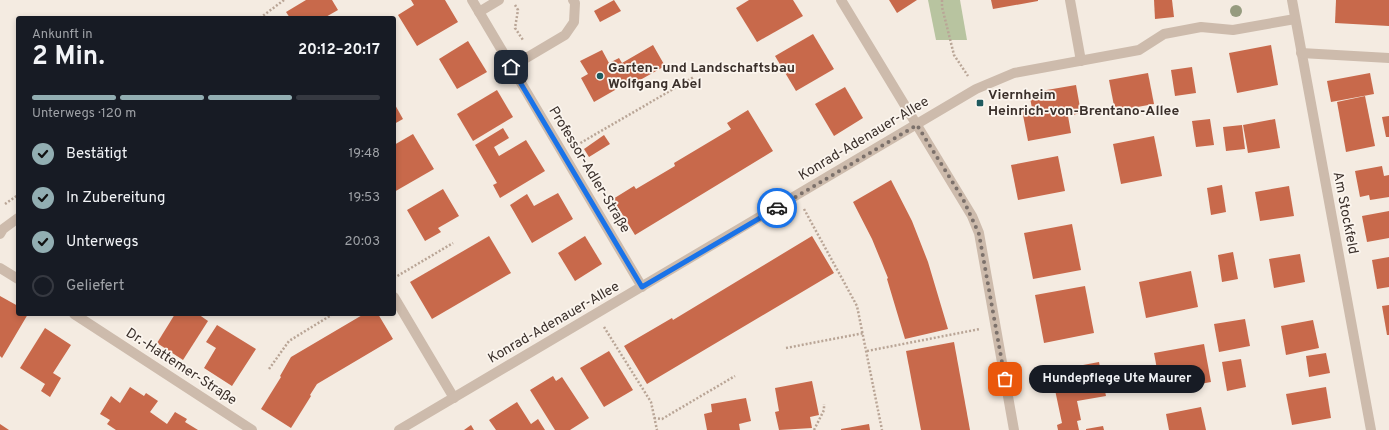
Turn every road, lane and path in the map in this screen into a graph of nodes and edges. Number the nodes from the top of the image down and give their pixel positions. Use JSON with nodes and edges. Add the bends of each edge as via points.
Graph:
{"nodes":[{"id":1,"x":284,"y":0,"type":"edge"},
{"id":2,"x":472,"y":0,"type":"edge"},
{"id":3,"x":499,"y":0,"type":"edge"},
{"id":4,"x":512,"y":0,"type":"edge"},
{"id":5,"x":573,"y":0,"type":"edge"},
{"id":6,"x":842,"y":0,"type":"edge"},
{"id":7,"x":942,"y":0,"type":"edge"},
{"id":8,"x":1070,"y":0,"type":"edge"},
{"id":9,"x":1292,"y":0,"type":"edge"},
{"id":10,"x":479,"y":12,"type":"junction"},
{"id":11,"x":263,"y":16,"type":"edge"},
{"id":12,"x":1295,"y":19,"type":"junction"},
{"id":13,"x":1301,"y":53,"type":"junction"},
{"id":14,"x":532,"y":55,"type":"junction"},
{"id":15,"x":1389,"y":58,"type":"edge"},
{"id":16,"x":1081,"y":61,"type":"junction"},
{"id":17,"x":511,"y":67,"type":"junction"},
{"id":18,"x":694,"y":77,"type":"dead end"},
{"id":19,"x":976,"y":89,"type":"junction"},
{"id":20,"x":917,"y":125,"type":"junction"},
{"id":21,"x":563,"y":153,"type":"junction"},
{"id":22,"x":16,"y":196,"type":"edge"},
{"id":23,"x":797,"y":196,"type":"junction"},
{"id":24,"x":0,"y":208,"type":"edge"},
{"id":25,"x":16,"y":219,"type":"edge"},
{"id":26,"x":0,"y":234,"type":"edge"},
{"id":27,"x":453,"y":243,"type":"dead end"},
{"id":28,"x":0,"y":268,"type":"edge"},
{"id":29,"x":396,"y":277,"type":"edge"},
{"id":30,"x":16,"y":278,"type":"edge"},
{"id":31,"x":642,"y":287,"type":"junction"},
{"id":32,"x":396,"y":300,"type":"edge"},
{"id":33,"x":596,"y":314,"type":"junction"},
{"id":34,"x":77,"y":316,"type":"edge"},
{"id":35,"x":330,"y":316,"type":"edge"},
{"id":36,"x":995,"y":326,"type":"junction"},
{"id":37,"x":864,"y":333,"type":"junction"},
{"id":38,"x":786,"y":348,"type":"dead end"},
{"id":39,"x":867,"y":351,"type":"junction"},
{"id":40,"x":269,"y":369,"type":"dead end"},
{"id":41,"x":735,"y":376,"type":"dead end"},
{"id":42,"x":454,"y":398,"type":"junction"},
{"id":43,"x":824,"y":404,"type":"dead end"},
{"id":44,"x":654,"y":418,"type":"junction"},
{"id":45,"x":252,"y":430,"type":"edge"},
{"id":46,"x":399,"y":430,"type":"edge"},
{"id":47,"x":657,"y":430,"type":"edge"},
{"id":48,"x":814,"y":430,"type":"edge"},
{"id":49,"x":882,"y":430,"type":"edge"},
{"id":50,"x":1014,"y":430,"type":"edge"},
{"id":51,"x":1371,"y":430,"type":"edge"}],
"edges":[{"from":1,"to":11,"type":"path"},
{"from":2,"to":10,"type":"street","name":"Professor-Adler-Straße"},
{"from":3,"to":10,"type":"street"},
{"from":4,"to":14,"type":"path","via":[[518,10],[515,28]]},
{"from":5,"to":14,"type":"street","via":[[574,22],[565,35]]},
{"from":6,"to":20,"type":"street"},
{"from":7,"to":19,"type":"path","via":[[954,55]]},
{"from":8,"to":16,"type":"street"},
{"from":9,"to":12,"type":"street","name":"Am Stockfeld"},
{"from":10,"to":17,"type":"street","name":"Professor-Adler-Straße"},
{"from":12,"to":13,"type":"street","name":"Am Stockfeld"},
{"from":12,"to":16,"type":"street","name":"Konrad-Adenauer-Allee","via":[[1233,30],[1201,26],[1164,34],[1139,50]]},
{"from":13,"to":15,"type":"street"},
{"from":13,"to":51,"type":"street","name":"Am Stockfeld"},
{"from":14,"to":17,"type":"street"},
{"from":16,"to":19,"type":"street","name":"Konrad-Adenauer-Allee","via":[[1014,73]]},
{"from":17,"to":21,"type":"street","name":"Professor-Adler-Straße"},
{"from":18,"to":21,"type":"path"},
{"from":19,"to":20,"type":"street","name":"Konrad-Adenauer-Allee"},
{"from":20,"to":23,"type":"street","name":"Konrad-Adenauer-Allee"},
{"from":20,"to":36,"type":"street","via":[[972,216],[979,234]]},
{"from":21,"to":31,"type":"street","name":"Professor-Adler-Straße"},
{"from":22,"to":24,"type":"path"},
{"from":23,"to":31,"type":"street","name":"Konrad-Adenauer-Allee"},
{"from":23,"to":37,"type":"path","via":[[857,306]]},
{"from":25,"to":26,"type":"street"},
{"from":27,"to":29,"type":"path"},
{"from":28,"to":30,"type":"street"},
{"from":31,"to":33,"type":"street","name":"Konrad-Adenauer-Allee"},
{"from":32,"to":42,"type":"street"},
{"from":33,"to":42,"type":"street","name":"Konrad-Adenauer-Allee"},
{"from":33,"to":44,"type":"path","via":[[651,402]]},
{"from":34,"to":45,"type":"street","name":"Dr.-Hattemer-Straße"},
{"from":35,"to":40,"type":"path","via":[[289,341]]},
{"from":36,"to":39,"type":"path"},
{"from":36,"to":50,"type":"street"},
{"from":37,"to":38,"type":"path"},
{"from":37,"to":39,"type":"path"},
{"from":39,"to":49,"type":"path"},
{"from":41,"to":44,"type":"path","via":[[662,419]]},
{"from":42,"to":46,"type":"street","name":"Konrad-Adenauer-Allee"},
{"from":43,"to":48,"type":"path","via":[[824,410]]},
{"from":44,"to":47,"type":"path"}]}
